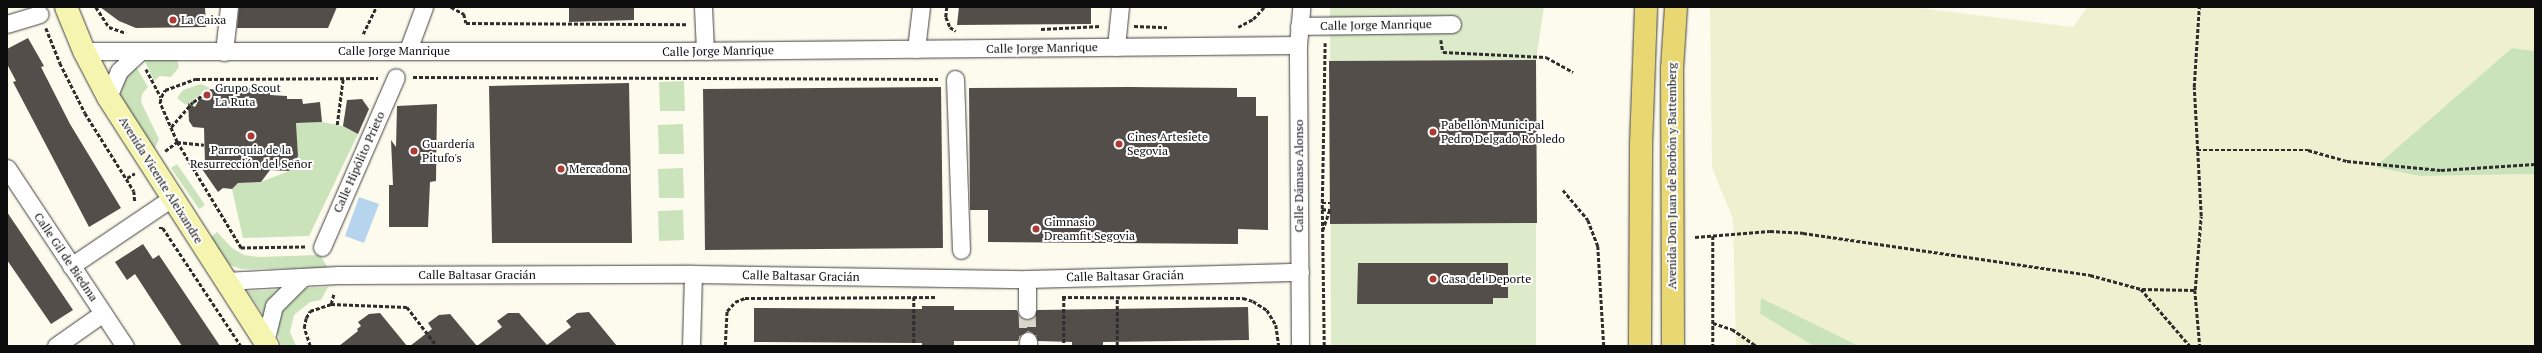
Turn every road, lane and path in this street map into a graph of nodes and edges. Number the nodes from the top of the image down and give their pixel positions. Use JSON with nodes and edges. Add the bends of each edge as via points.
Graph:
{"nodes":[{"id":1,"x":66,"y":7,"type":"edge"},
{"id":2,"x":96,"y":7,"type":"edge"},
{"id":3,"x":229,"y":7,"type":"edge"},
{"id":4,"x":376,"y":7,"type":"edge"},
{"id":5,"x":424,"y":7,"type":"edge"},
{"id":6,"x":451,"y":7,"type":"edge"},
{"id":7,"x":703,"y":7,"type":"edge"},
{"id":8,"x":921,"y":7,"type":"edge"},
{"id":9,"x":1120,"y":7,"type":"edge"},
{"id":10,"x":1301,"y":7,"type":"edge"},
{"id":11,"x":1646,"y":7,"type":"edge"},
{"id":12,"x":1676,"y":7,"type":"edge"},
{"id":13,"x":2199,"y":7,"type":"edge"},
{"id":14,"x":40,"y":14,"type":"joint"},
{"id":15,"x":7,"y":24,"type":"edge"},
{"id":16,"x":1446,"y":24,"type":"joint"},
{"id":17,"x":1299,"y":26,"type":"junction"},
{"id":18,"x":1325,"y":26,"type":"junction"},
{"id":19,"x":704,"y":27,"type":"junction"},
{"id":20,"x":129,"y":34,"type":"dead end"},
{"id":21,"x":360,"y":40,"type":"dead end"},
{"id":22,"x":1298,"y":45,"type":"junction"},
{"id":23,"x":1116,"y":47,"type":"junction"},
{"id":24,"x":916,"y":49,"type":"junction"},
{"id":25,"x":408,"y":50,"type":"junction"},
{"id":26,"x":84,"y":51,"type":"junction"},
{"id":27,"x":705,"y":51,"type":"junction"},
{"id":28,"x":224,"y":52,"type":"junction"},
{"id":29,"x":138,"y":53,"type":"junction"},
{"id":30,"x":1573,"y":72,"type":"dead end"},
{"id":31,"x":396,"y":77,"type":"junction"},
{"id":32,"x":343,"y":78,"type":"junction"},
{"id":33,"x":955,"y":80,"type":"joint"},
{"id":34,"x":207,"y":95,"type":"dead end"},
{"id":35,"x":108,"y":97,"type":"junction"},
{"id":36,"x":337,"y":125,"type":"dead end"},
{"id":37,"x":171,"y":127,"type":"junction"},
{"id":38,"x":177,"y":142,"type":"junction"},
{"id":39,"x":204,"y":145,"type":"dead end"},
{"id":40,"x":2197,"y":150,"type":"junction"},
{"id":41,"x":2535,"y":164,"type":"edge"},
{"id":42,"x":7,"y":168,"type":"edge"},
{"id":43,"x":1563,"y":190,"type":"dead end"},
{"id":44,"x":172,"y":198,"type":"junction"},
{"id":45,"x":1322,"y":203,"type":"junction"},
{"id":46,"x":1330,"y":204,"type":"dead end"},
{"id":47,"x":1322,"y":209,"type":"junction"},
{"id":48,"x":140,"y":219,"type":"junction"},
{"id":49,"x":1322,"y":233,"type":"junction"},
{"id":50,"x":1713,"y":236,"type":"junction"},
{"id":51,"x":1695,"y":237,"type":"dead end"},
{"id":52,"x":322,"y":247,"type":"joint"},
{"id":53,"x":961,"y":250,"type":"dead end"},
{"id":54,"x":71,"y":266,"type":"junction"},
{"id":55,"x":1300,"y":272,"type":"junction"},
{"id":56,"x":693,"y":274,"type":"junction"},
{"id":57,"x":338,"y":275,"type":"junction"},
{"id":58,"x":303,"y":277,"type":"junction"},
{"id":59,"x":1027,"y":279,"type":"junction"},
{"id":60,"x":225,"y":281,"type":"junction"},
{"id":61,"x":2142,"y":289,"type":"junction"},
{"id":62,"x":2196,"y":290,"type":"junction"},
{"id":63,"x":945,"y":296,"type":"dead end"},
{"id":64,"x":914,"y":297,"type":"junction"},
{"id":65,"x":1058,"y":297,"type":"dead end"},
{"id":66,"x":1064,"y":297,"type":"junction"},
{"id":67,"x":1117,"y":297,"type":"junction"},
{"id":68,"x":332,"y":304,"type":"junction"},
{"id":69,"x":1027,"y":310,"type":"tunnel mouth"},
{"id":70,"x":103,"y":313,"type":"junction"},
{"id":71,"x":1713,"y":323,"type":"junction"},
{"id":72,"x":266,"y":344,"type":"edge"},
{"id":73,"x":56,"y":346,"type":"edge"},
{"id":74,"x":125,"y":346,"type":"edge"},
{"id":75,"x":241,"y":346,"type":"edge"},
{"id":76,"x":310,"y":346,"type":"edge"},
{"id":77,"x":437,"y":346,"type":"edge"},
{"id":78,"x":691,"y":346,"type":"edge"},
{"id":79,"x":725,"y":346,"type":"edge"},
{"id":80,"x":914,"y":346,"type":"edge"},
{"id":81,"x":1064,"y":346,"type":"edge"},
{"id":82,"x":1116,"y":346,"type":"edge"},
{"id":83,"x":1279,"y":346,"type":"edge"},
{"id":84,"x":1300,"y":346,"type":"edge"},
{"id":85,"x":1324,"y":346,"type":"edge"},
{"id":86,"x":1604,"y":346,"type":"edge"},
{"id":87,"x":1640,"y":346,"type":"edge"},
{"id":88,"x":1673,"y":346,"type":"edge"},
{"id":89,"x":1713,"y":346,"type":"edge"},
{"id":90,"x":1756,"y":346,"type":"edge"},
{"id":91,"x":2190,"y":346,"type":"edge"},
{"id":92,"x":2200,"y":346,"type":"edge"}],
"edges":[{"from":1,"to":26,"type":"street","name":"Avenida Vicente Aleixandre"},
{"from":2,"to":20,"type":"path","via":[[109,27]]},
{"from":3,"to":28,"type":"street"},
{"from":4,"to":21,"type":"path"},
{"from":5,"to":25,"type":"street"},
{"from":6,"to":19,"type":"path","via":[[464,14],[466,23],[679,22]]},
{"from":7,"to":19,"type":"street"},
{"from":8,"to":24,"type":"street"},
{"from":9,"to":23,"type":"street"},
{"from":10,"to":17,"type":"street","name":"Calle Dámaso Alonso"},
{"from":11,"to":87,"type":"main road","via":[[1641,144]]},
{"from":12,"to":88,"type":"main road","name":"Avenida Don Juan de Borbón y Battemberg","via":[[1672,69]]},
{"from":13,"to":40,"type":"path","via":[[2194,87]]},
{"from":14,"to":15,"type":"street"},
{"from":14,"to":48,"type":"path","via":[[60,63],[85,113],[134,191],[133,209]]},
{"from":16,"to":18,"type":"street","name":"Calle Jorge Manrique"},
{"from":16,"to":30,"type":"path","via":[[1443,52],[1546,57]]},
{"from":17,"to":18,"type":"street","name":"Calle Jorge Manrique"},
{"from":17,"to":22,"type":"street","name":"Calle Dámaso Alonso"},
{"from":18,"to":45,"type":"path"},
{"from":19,"to":27,"type":"street"},
{"from":22,"to":23,"type":"street","name":"Calle Jorge Manrique"},
{"from":22,"to":55,"type":"street","name":"Calle Dámaso Alonso"},
{"from":23,"to":24,"type":"street","name":"Calle Jorge Manrique"},
{"from":24,"to":27,"type":"street","name":"Calle Jorge Manrique"},
{"from":25,"to":27,"type":"street","name":"Calle Jorge Manrique"},
{"from":25,"to":28,"type":"street","name":"Calle Jorge Manrique"},
{"from":26,"to":29,"type":"street","name":"Calle Jorge Manrique"},
{"from":26,"to":35,"type":"street","name":"Avenida Vicente Aleixandre"},
{"from":28,"to":29,"type":"street","name":"Calle Jorge Manrique"},
{"from":29,"to":35,"type":"street","via":[[119,71]]},
{"from":31,"to":32,"type":"path"},
{"from":31,"to":33,"type":"path"},
{"from":31,"to":52,"type":"street","name":"Calle Hipólito Prieto"},
{"from":32,"to":36,"type":"path"},
{"from":32,"to":37,"type":"path","via":[[196,79],[165,90],[161,97],[160,103]]},
{"from":33,"to":53,"type":"street"},
{"from":34,"to":37,"type":"path","via":[[204,94],[193,102]]},
{"from":35,"to":44,"type":"street","name":"Avenida Vicente Aleixandre"},
{"from":37,"to":38,"type":"path"},
{"from":38,"to":39,"type":"path"},
{"from":38,"to":52,"type":"path","via":[[241,248]]},
{"from":40,"to":41,"type":"path","via":[[2308,150],[2347,161],[2441,170]]},
{"from":40,"to":62,"type":"path","via":[[2201,216]]},
{"from":42,"to":54,"type":"street","name":"Calle Gil de Biedma"},
{"from":43,"to":86,"type":"path","via":[[1588,220],[1596,239]]},
{"from":44,"to":48,"type":"street"},
{"from":44,"to":60,"type":"street","name":"Avenida Vicente Aleixandre"},
{"from":45,"to":46,"type":"path"},
{"from":45,"to":47,"type":"path"},
{"from":47,"to":49,"type":"path"},
{"from":47,"to":49,"type":"path","via":[[1330,210]]},
{"from":48,"to":54,"type":"street"},
{"from":48,"to":75,"type":"path","via":[[146,230],[163,228]]},
{"from":49,"to":85,"type":"path"},
{"from":50,"to":51,"type":"path"},
{"from":50,"to":61,"type":"path","via":[[1770,231],[1803,233],[2090,276]]},
{"from":50,"to":71,"type":"path"},
{"from":54,"to":70,"type":"street","name":"Calle Gil de Biedma"},
{"from":55,"to":59,"type":"street","name":"Calle Baltasar Gracián"},
{"from":55,"to":84,"type":"street","name":"Calle Dámaso Alonso"},
{"from":56,"to":57,"type":"street","name":"Calle Baltasar Gracián"},
{"from":56,"to":59,"type":"street","name":"Calle Baltasar Gracián"},
{"from":56,"to":78,"type":"street"},
{"from":57,"to":58,"type":"street","name":"Calle Baltasar Gracián"},
{"from":57,"to":68,"type":"path"},
{"from":58,"to":60,"type":"street","name":"Calle Baltasar Gracián"},
{"from":58,"to":72,"type":"street","via":[[274,306]]},
{"from":59,"to":69,"type":"street"},
{"from":60,"to":72,"type":"street","name":"Avenida Vicente Aleixandre"},
{"from":61,"to":62,"type":"path"},
{"from":61,"to":91,"type":"path"},
{"from":62,"to":92,"type":"path"},
{"from":63,"to":64,"type":"path"},
{"from":64,"to":79,"type":"path","via":[[745,298],[735,302],[727,311]]},
{"from":64,"to":80,"type":"path"},
{"from":65,"to":66,"type":"path"},
{"from":66,"to":67,"type":"path"},
{"from":66,"to":81,"type":"path"},
{"from":67,"to":82,"type":"path"},
{"from":67,"to":83,"type":"path","via":[[1253,300],[1267,310],[1276,325]]},
{"from":68,"to":76,"type":"path","via":[[310,311],[306,318],[304,328]]},
{"from":68,"to":77,"type":"path","via":[[406,307]]},
{"from":70,"to":73,"type":"street"},
{"from":70,"to":74,"type":"street","name":"Calle Gil de Biedma"},
{"from":71,"to":89,"type":"path"},
{"from":71,"to":90,"type":"path","via":[[1732,329]]}]}
